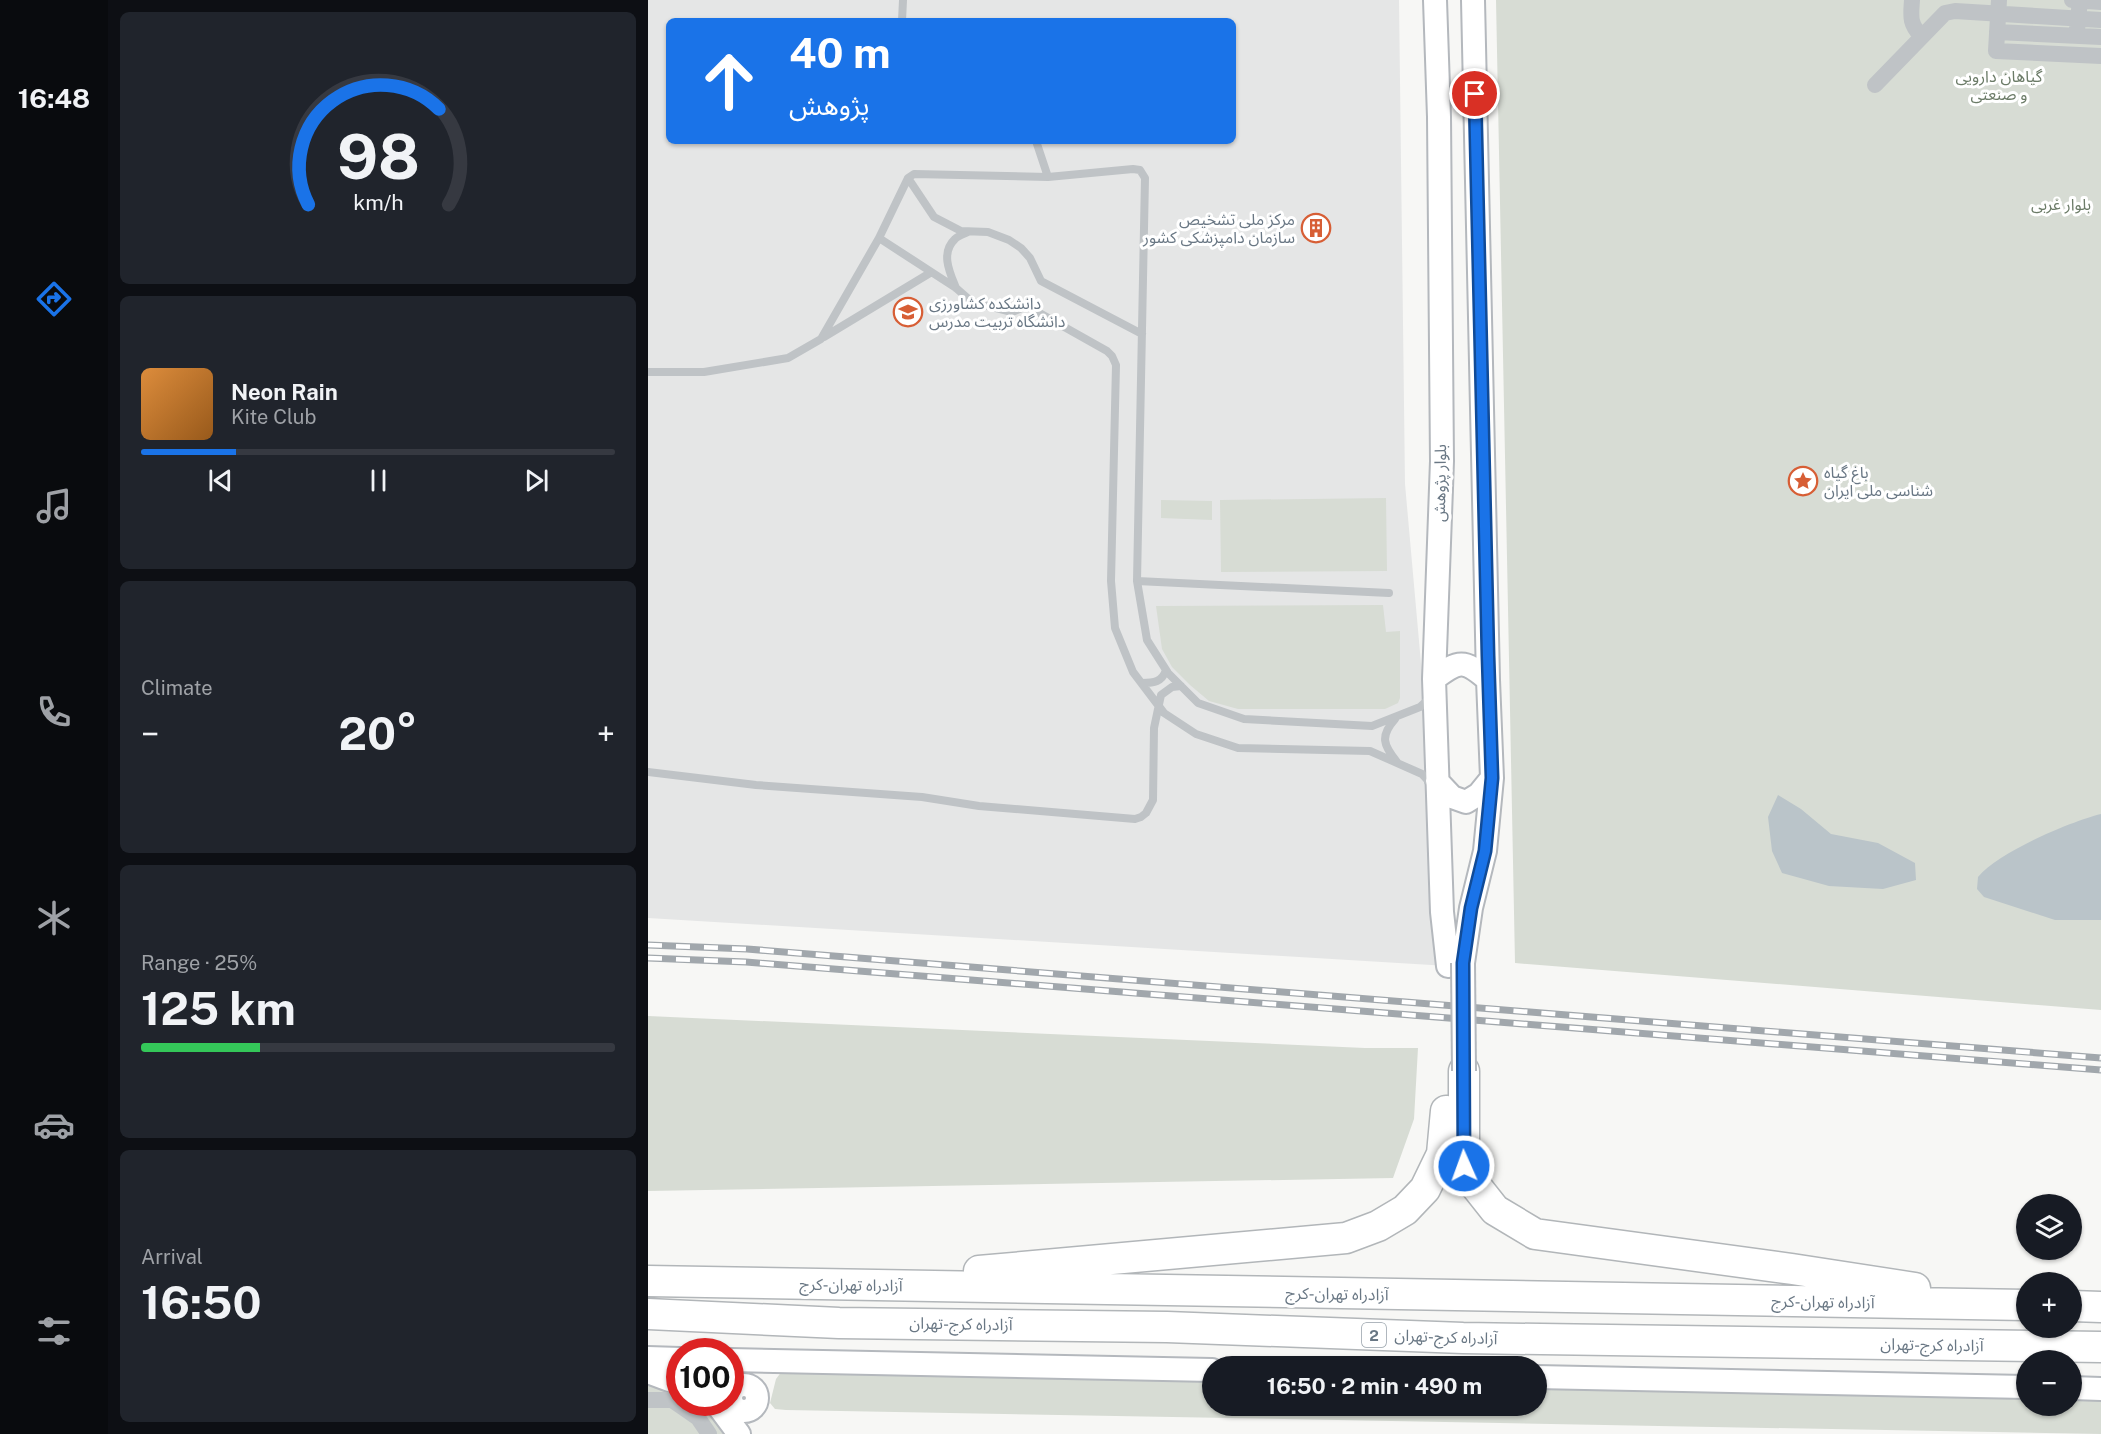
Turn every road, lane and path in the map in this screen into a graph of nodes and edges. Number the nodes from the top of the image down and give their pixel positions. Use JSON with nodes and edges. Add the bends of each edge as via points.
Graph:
{"nodes":[{"id":1,"x":903,"y":0,"type":"edge"},
{"id":2,"x":1436,"y":0,"type":"edge"},
{"id":3,"x":1473,"y":0,"type":"edge"},
{"id":4,"x":1912,"y":0,"type":"edge"},
{"id":5,"x":2072,"y":0,"type":"edge"},
{"id":6,"x":2080,"y":0,"type":"edge"},
{"id":7,"x":2101,"y":2,"type":"edge"},
{"id":8,"x":1999,"y":7,"type":"edge"},
{"id":9,"x":2026,"y":7,"type":"edge"},
{"id":10,"x":2052,"y":8,"type":"edge"},
{"id":11,"x":902,"y":18,"type":"edge"},
{"id":12,"x":2078,"y":18,"type":"junction"},
{"id":13,"x":2101,"y":20,"type":"edge"},
{"id":14,"x":1997,"y":32,"type":"junction"},
{"id":15,"x":2024,"y":33,"type":"junction"},
{"id":16,"x":2051,"y":34,"type":"junction"},
{"id":17,"x":1921,"y":36,"type":"junction"},
{"id":18,"x":2077,"y":36,"type":"junction"},
{"id":19,"x":2101,"y":37,"type":"edge"},
{"id":20,"x":2023,"y":52,"type":"junction"},
{"id":21,"x":2051,"y":53,"type":"junction"},
{"id":22,"x":2075,"y":54,"type":"junction"},
{"id":23,"x":2101,"y":56,"type":"edge"},
{"id":24,"x":1875,"y":85,"type":"dead end"},
{"id":25,"x":1037,"y":144,"type":"edge"},
{"id":26,"x":908,"y":177,"type":"junction"},
{"id":27,"x":1048,"y":177,"type":"junction"},
{"id":28,"x":968,"y":232,"type":"junction"},
{"id":29,"x":879,"y":238,"type":"junction"},
{"id":30,"x":930,"y":273,"type":"junction"},
{"id":31,"x":956,"y":288,"type":"junction"},
{"id":32,"x":1142,"y":334,"type":"junction"},
{"id":33,"x":821,"y":339,"type":"junction"},
{"id":34,"x":648,"y":372,"type":"edge"},
{"id":35,"x":1137,"y":581,"type":"junction"},
{"id":36,"x":1389,"y":593,"type":"dead end"},
{"id":37,"x":1166,"y":670,"type":"junction"},
{"id":38,"x":1488,"y":680,"type":"junction"},
{"id":39,"x":1142,"y":683,"type":"junction"},
{"id":40,"x":1181,"y":686,"type":"junction"},
{"id":41,"x":1435,"y":686,"type":"junction"},
{"id":42,"x":1158,"y":704,"type":"junction"},
{"id":43,"x":1398,"y":716,"type":"junction"},
{"id":44,"x":1399,"y":764,"type":"junction"},
{"id":45,"x":648,"y":772,"type":"edge"},
{"id":46,"x":1492,"y":778,"type":"junction"},
{"id":47,"x":1438,"y":786,"type":"junction"},
{"id":48,"x":1456,"y":964,"type":"junction"},
{"id":49,"x":1456,"y":1072,"type":"junction"},
{"id":50,"x":648,"y":1281,"type":"edge"},
{"id":51,"x":910,"y":1286,"type":"junction"},
{"id":52,"x":2016,"y":1304,"type":"edge"},
{"id":53,"x":2016,"y":1305,"type":"edge"},
{"id":54,"x":2082,"y":1306,"type":"edge"},
{"id":55,"x":2101,"y":1307,"type":"edge"},
{"id":56,"x":648,"y":1314,"type":"edge"},
{"id":57,"x":2101,"y":1347,"type":"edge"},
{"id":58,"x":648,"y":1358,"type":"edge"},
{"id":59,"x":666,"y":1359,"type":"edge"},
{"id":60,"x":744,"y":1360,"type":"edge"},
{"id":61,"x":763,"y":1360,"type":"junction"},
{"id":62,"x":1202,"y":1370,"type":"edge"},
{"id":63,"x":648,"y":1372,"type":"edge"},
{"id":64,"x":1547,"y":1377,"type":"edge"},
{"id":65,"x":744,"y":1378,"type":"edge"},
{"id":66,"x":666,"y":1379,"type":"edge"},
{"id":67,"x":744,"y":1385,"type":"edge"},
{"id":68,"x":2016,"y":1388,"type":"edge"},
{"id":69,"x":2082,"y":1388,"type":"edge"},
{"id":70,"x":2101,"y":1389,"type":"edge"},
{"id":71,"x":648,"y":1400,"type":"edge"},
{"id":72,"x":744,"y":1411,"type":"edge"},
{"id":73,"x":726,"y":1416,"type":"edge"},
{"id":74,"x":742,"y":1416,"type":"edge"},
{"id":75,"x":709,"y":1434,"type":"edge"},
{"id":76,"x":739,"y":1434,"type":"edge"}],
"edges":[{"from":1,"to":11,"type":"lane"},
{"from":2,"to":41,"type":"street","name":"بلوار پژوهش","via":[[1442,461]]},
{"from":3,"to":38,"type":"street"},
{"from":4,"to":17,"type":"street","via":[[1913,27]]},
{"from":5,"to":6,"type":"street"},
{"from":6,"to":7,"type":"street"},
{"from":6,"to":12,"type":"street"},
{"from":8,"to":9,"type":"street"},
{"from":8,"to":14,"type":"street"},
{"from":8,"to":17,"type":"street","via":[[1945,13]]},
{"from":9,"to":10,"type":"street"},
{"from":9,"to":15,"type":"street"},
{"from":10,"to":12,"type":"street"},
{"from":10,"to":16,"type":"street"},
{"from":12,"to":13,"type":"street"},
{"from":12,"to":18,"type":"street"},
{"from":14,"to":15,"type":"street"},
{"from":14,"to":20,"type":"street","via":[[1996,51]]},
{"from":15,"to":16,"type":"street"},
{"from":15,"to":20,"type":"street"},
{"from":16,"to":18,"type":"street"},
{"from":16,"to":21,"type":"street"},
{"from":17,"to":24,"type":"street"},
{"from":18,"to":19,"type":"street"},
{"from":18,"to":22,"type":"street"},
{"from":20,"to":21,"type":"street"},
{"from":21,"to":22,"type":"street"},
{"from":22,"to":23,"type":"street"},
{"from":25,"to":27,"type":"lane"},
{"from":26,"to":27,"type":"lane","via":[[921,173]]},
{"from":26,"to":28,"type":"lane","via":[[934,217]]},
{"from":26,"to":29,"type":"lane"},
{"from":27,"to":32,"type":"lane","via":[[1140,170],[1144,178]]},
{"from":28,"to":31,"type":"lane","via":[[955,239],[947,253],[947,267]]},
{"from":28,"to":32,"type":"lane","via":[[988,232],[1009,240],[1030,258],[1041,281]]},
{"from":29,"to":30,"type":"lane"},
{"from":29,"to":33,"type":"lane"},
{"from":30,"to":31,"type":"lane"},
{"from":30,"to":33,"type":"lane"},
{"from":31,"to":39,"type":"lane","via":[[972,302],[994,309],[1012,312],[1027,306],[1112,356],[1116,365],[1111,581],[1115,628],[1133,672]]},
{"from":32,"to":35,"type":"lane"},
{"from":33,"to":34,"type":"lane","via":[[788,358],[704,372]]},
{"from":35,"to":36,"type":"lane"},
{"from":35,"to":37,"type":"lane","via":[[1147,640]]},
{"from":37,"to":39,"type":"lane","via":[[1160,680]]},
{"from":37,"to":40,"type":"lane"},
{"from":38,"to":41,"type":"street","via":[[1472,666],[1461,664],[1450,667]]},
{"from":38,"to":46,"type":"street"},
{"from":39,"to":42,"type":"lane"},
{"from":40,"to":42,"type":"lane","via":[[1165,690]]},
{"from":40,"to":43,"type":"lane","via":[[1198,703],[1244,719],[1372,726]]},
{"from":41,"to":43,"type":"lane","via":[[1420,707]]},
{"from":41,"to":47,"type":"street","name":"بلوار پژوهش"},
{"from":42,"to":44,"type":"lane","via":[[1196,734],[1238,748],[1370,752]]},
{"from":42,"to":45,"type":"lane","via":[[1153,800],[1146,813],[1135,819]]},
{"from":43,"to":44,"type":"lane","via":[[1385,736],[1386,748]]},
{"from":44,"to":47,"type":"lane"},
{"from":46,"to":47,"type":"street","via":[[1466,802]]},
{"from":46,"to":48,"type":"street","via":[[1485,851]]},
{"from":47,"to":48,"type":"street","name":"بلوار پژوهش","via":[[1442,912]]},
{"from":48,"to":49,"type":"street"},
{"from":49,"to":51,"type":"highway","via":[[1443,1154],[1425,1189],[1405,1210],[1378,1226],[1346,1238],[972,1271]]},
{"from":49,"to":52,"type":"highway","via":[[1464,1166],[1495,1210],[1534,1234]]},
{"from":50,"to":51,"type":"highway","name":"آزادراه تهران-کرج"},
{"from":51,"to":53,"type":"highway","name":"آزادراه تهران-کرج"},
{"from":54,"to":55,"type":"highway"},
{"from":56,"to":57,"type":"highway","name":"آزادراه کرج-تهران","number":"2","via":[[839,1323],[1167,1327],[1463,1338]]},
{"from":58,"to":59,"type":"street"},
{"from":60,"to":61,"type":"street"},
{"from":61,"to":62,"type":"street"},
{"from":61,"to":65,"type":"street"},
{"from":63,"to":66,"type":"street"},
{"from":64,"to":68,"type":"street"},
{"from":67,"to":72,"type":"street","via":[[757,1393],[757,1402]]},
{"from":69,"to":70,"type":"street"},
{"from":71,"to":75,"type":"street","via":[[672,1400],[698,1418]]},
{"from":73,"to":76,"type":"street"},
{"from":74,"to":76,"type":"street"}]}
